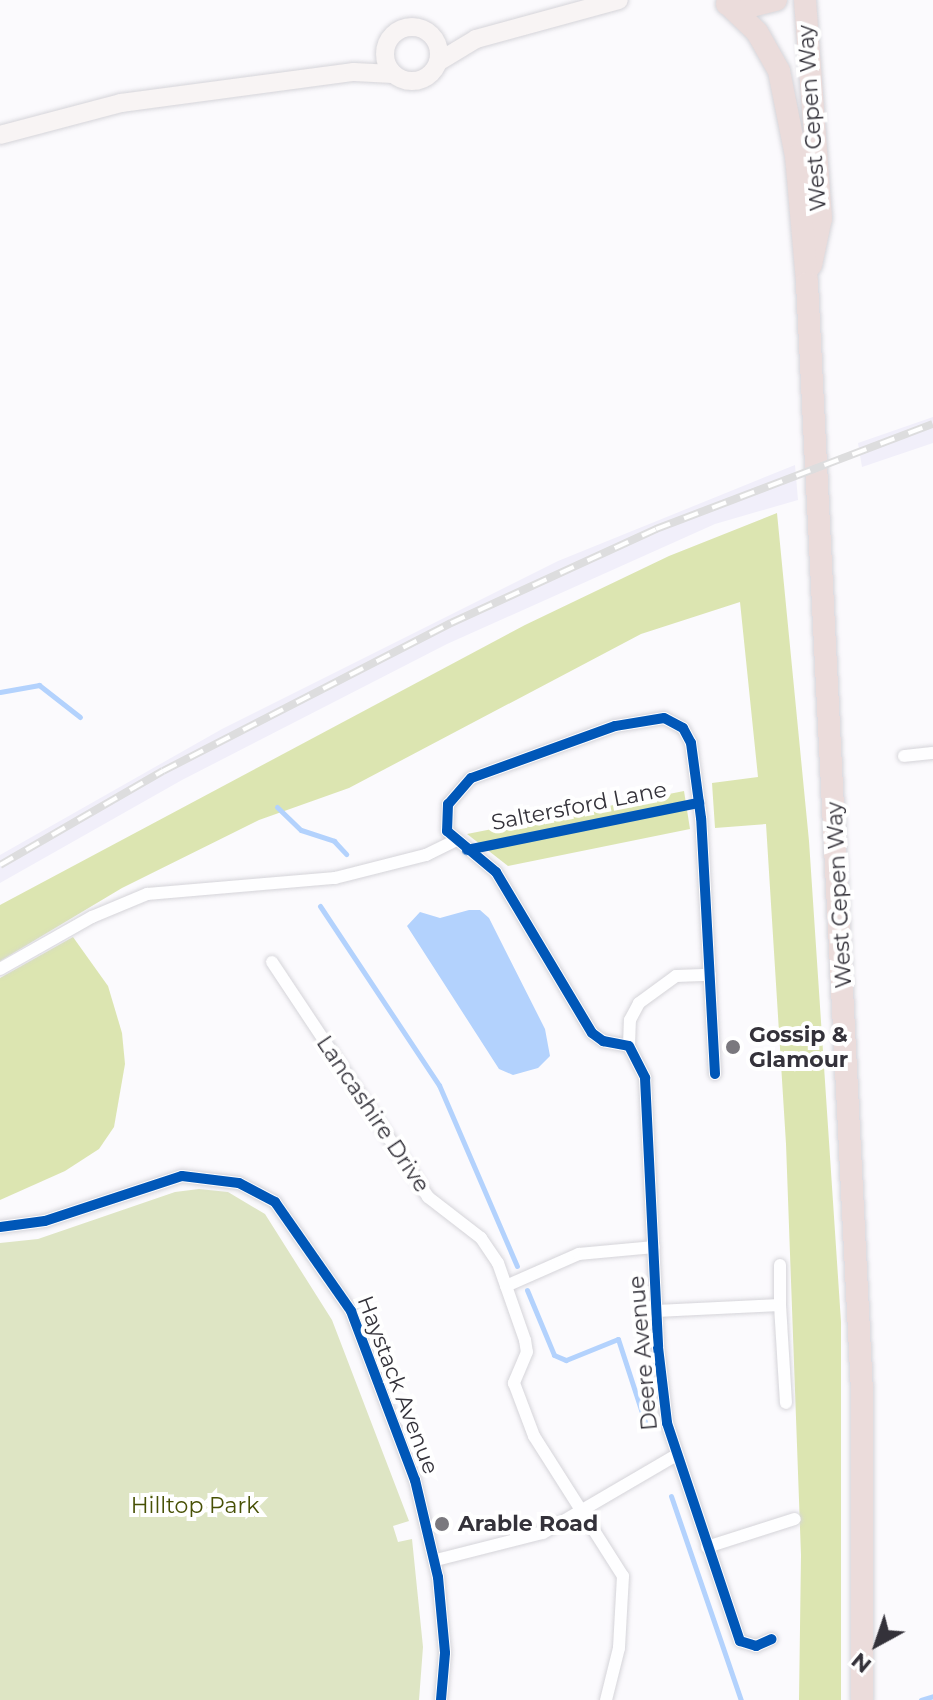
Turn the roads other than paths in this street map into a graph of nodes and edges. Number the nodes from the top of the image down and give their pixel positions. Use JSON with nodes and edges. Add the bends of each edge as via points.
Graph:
{"nodes":[{"id":1,"x":619,"y":0,"type":"edge"},
{"id":2,"x":776,"y":0,"type":"edge"},
{"id":3,"x":805,"y":0,"type":"edge"},
{"id":4,"x":724,"y":2,"type":"edge"},
{"id":5,"x":430,"y":33,"type":"junction"},
{"id":6,"x":476,"y":39,"type":"junction"},
{"id":7,"x":384,"y":53,"type":"junction"},
{"id":8,"x":438,"y":62,"type":"junction"},
{"id":9,"x":354,"y":72,"type":"junction"},
{"id":10,"x":393,"y":74,"type":"junction"},
{"id":11,"x":0,"y":135,"type":"edge"},
{"id":12,"x":807,"y":283,"type":"junction"},
{"id":13,"x":933,"y":753,"type":"edge"},
{"id":14,"x":904,"y":756,"type":"dead end"},
{"id":15,"x":455,"y":841,"type":"junction"},
{"id":16,"x":272,"y":962,"type":"dead end"},
{"id":17,"x":0,"y":969,"type":"edge"},
{"id":18,"x":710,"y":975,"type":"junction"},
{"id":19,"x":629,"y":1046,"type":"junction"},
{"id":20,"x":715,"y":1074,"type":"dead end"},
{"id":21,"x":0,"y":1227,"type":"edge"},
{"id":22,"x":654,"y":1247,"type":"junction"},
{"id":23,"x":780,"y":1265,"type":"dead end"},
{"id":24,"x":506,"y":1286,"type":"junction"},
{"id":25,"x":780,"y":1305,"type":"junction"},
{"id":26,"x":656,"y":1311,"type":"junction"},
{"id":27,"x":786,"y":1403,"type":"dead end"},
{"id":28,"x":675,"y":1456,"type":"junction"},
{"id":29,"x":581,"y":1510,"type":"junction"},
{"id":30,"x":795,"y":1519,"type":"dead end"},
{"id":31,"x":707,"y":1547,"type":"junction"},
{"id":32,"x":436,"y":1560,"type":"junction"},
{"id":33,"x":772,"y":1639,"type":"dead end"},
{"id":34,"x":441,"y":1700,"type":"edge"},
{"id":35,"x":606,"y":1700,"type":"edge"},
{"id":36,"x":862,"y":1700,"type":"edge"}],
"edges":[{"from":1,"to":6,"type":"street"},
{"from":2,"to":4,"type":"highway","via":[[747,7]]},
{"from":3,"to":12,"type":"highway","name":"West Cepen Way","via":[[821,218]]},
{"from":4,"to":12,"type":"highway","name":"West Cepen Way","via":[[757,32],[779,71],[796,156]]},
{"from":5,"to":6,"type":"street"},
{"from":5,"to":7,"type":"street","via":[[401,28],[389,38]]},
{"from":5,"to":8,"type":"street"},
{"from":6,"to":8,"type":"street"},
{"from":7,"to":9,"type":"street"},
{"from":7,"to":10,"type":"street"},
{"from":8,"to":10,"type":"street","via":[[423,79],[407,81]]},
{"from":9,"to":10,"type":"street"},
{"from":9,"to":11,"type":"street","via":[[121,103]]},
{"from":12,"to":36,"type":"highway","name":"West Cepen Way","via":[[861,1376]]},
{"from":13,"to":14,"type":"street"},
{"from":15,"to":17,"type":"street","via":[[426,855],[335,878],[147,894],[92,917]]},
{"from":15,"to":18,"type":"street","via":[[444,821],[448,804],[471,778],[594,731],[671,720],[691,743]]},
{"from":15,"to":19,"type":"street","via":[[496,872],[581,1017],[603,1041]]},
{"from":16,"to":24,"type":"street","name":"Lancashire Drive","via":[[428,1197],[481,1238]]},
{"from":18,"to":19,"type":"street","via":[[676,976],[639,1003],[630,1020]]},
{"from":18,"to":20,"type":"street"},
{"from":19,"to":22,"type":"street","name":"Deere Avenue","via":[[645,1078],[649,1105]]},
{"from":21,"to":32,"type":"street","name":"Haystack Avenue","via":[[45,1221],[182,1176],[239,1183],[275,1202],[351,1311],[415,1480]]},
{"from":22,"to":24,"type":"street","via":[[579,1254]]},
{"from":22,"to":26,"type":"street","name":"Deere Avenue"},
{"from":23,"to":25,"type":"street"},
{"from":24,"to":29,"type":"street","name":"Lancashire Drive","via":[[527,1352],[515,1375],[516,1390],[548,1463]]},
{"from":25,"to":26,"type":"street"},
{"from":25,"to":27,"type":"street"},
{"from":26,"to":28,"type":"street","name":"Deere Avenue"},
{"from":28,"to":29,"type":"street"},
{"from":28,"to":31,"type":"street","name":"Deere Avenue"},
{"from":29,"to":32,"type":"street","via":[[514,1544]]},
{"from":29,"to":35,"type":"street","name":"Lancashire Drive","via":[[623,1576],[619,1648]]},
{"from":30,"to":31,"type":"street"},
{"from":31,"to":33,"type":"street","name":"Deere Avenue","via":[[740,1641],[756,1646]]},
{"from":32,"to":34,"type":"street","name":"Haystack Avenue","via":[[445,1653]]}]}
